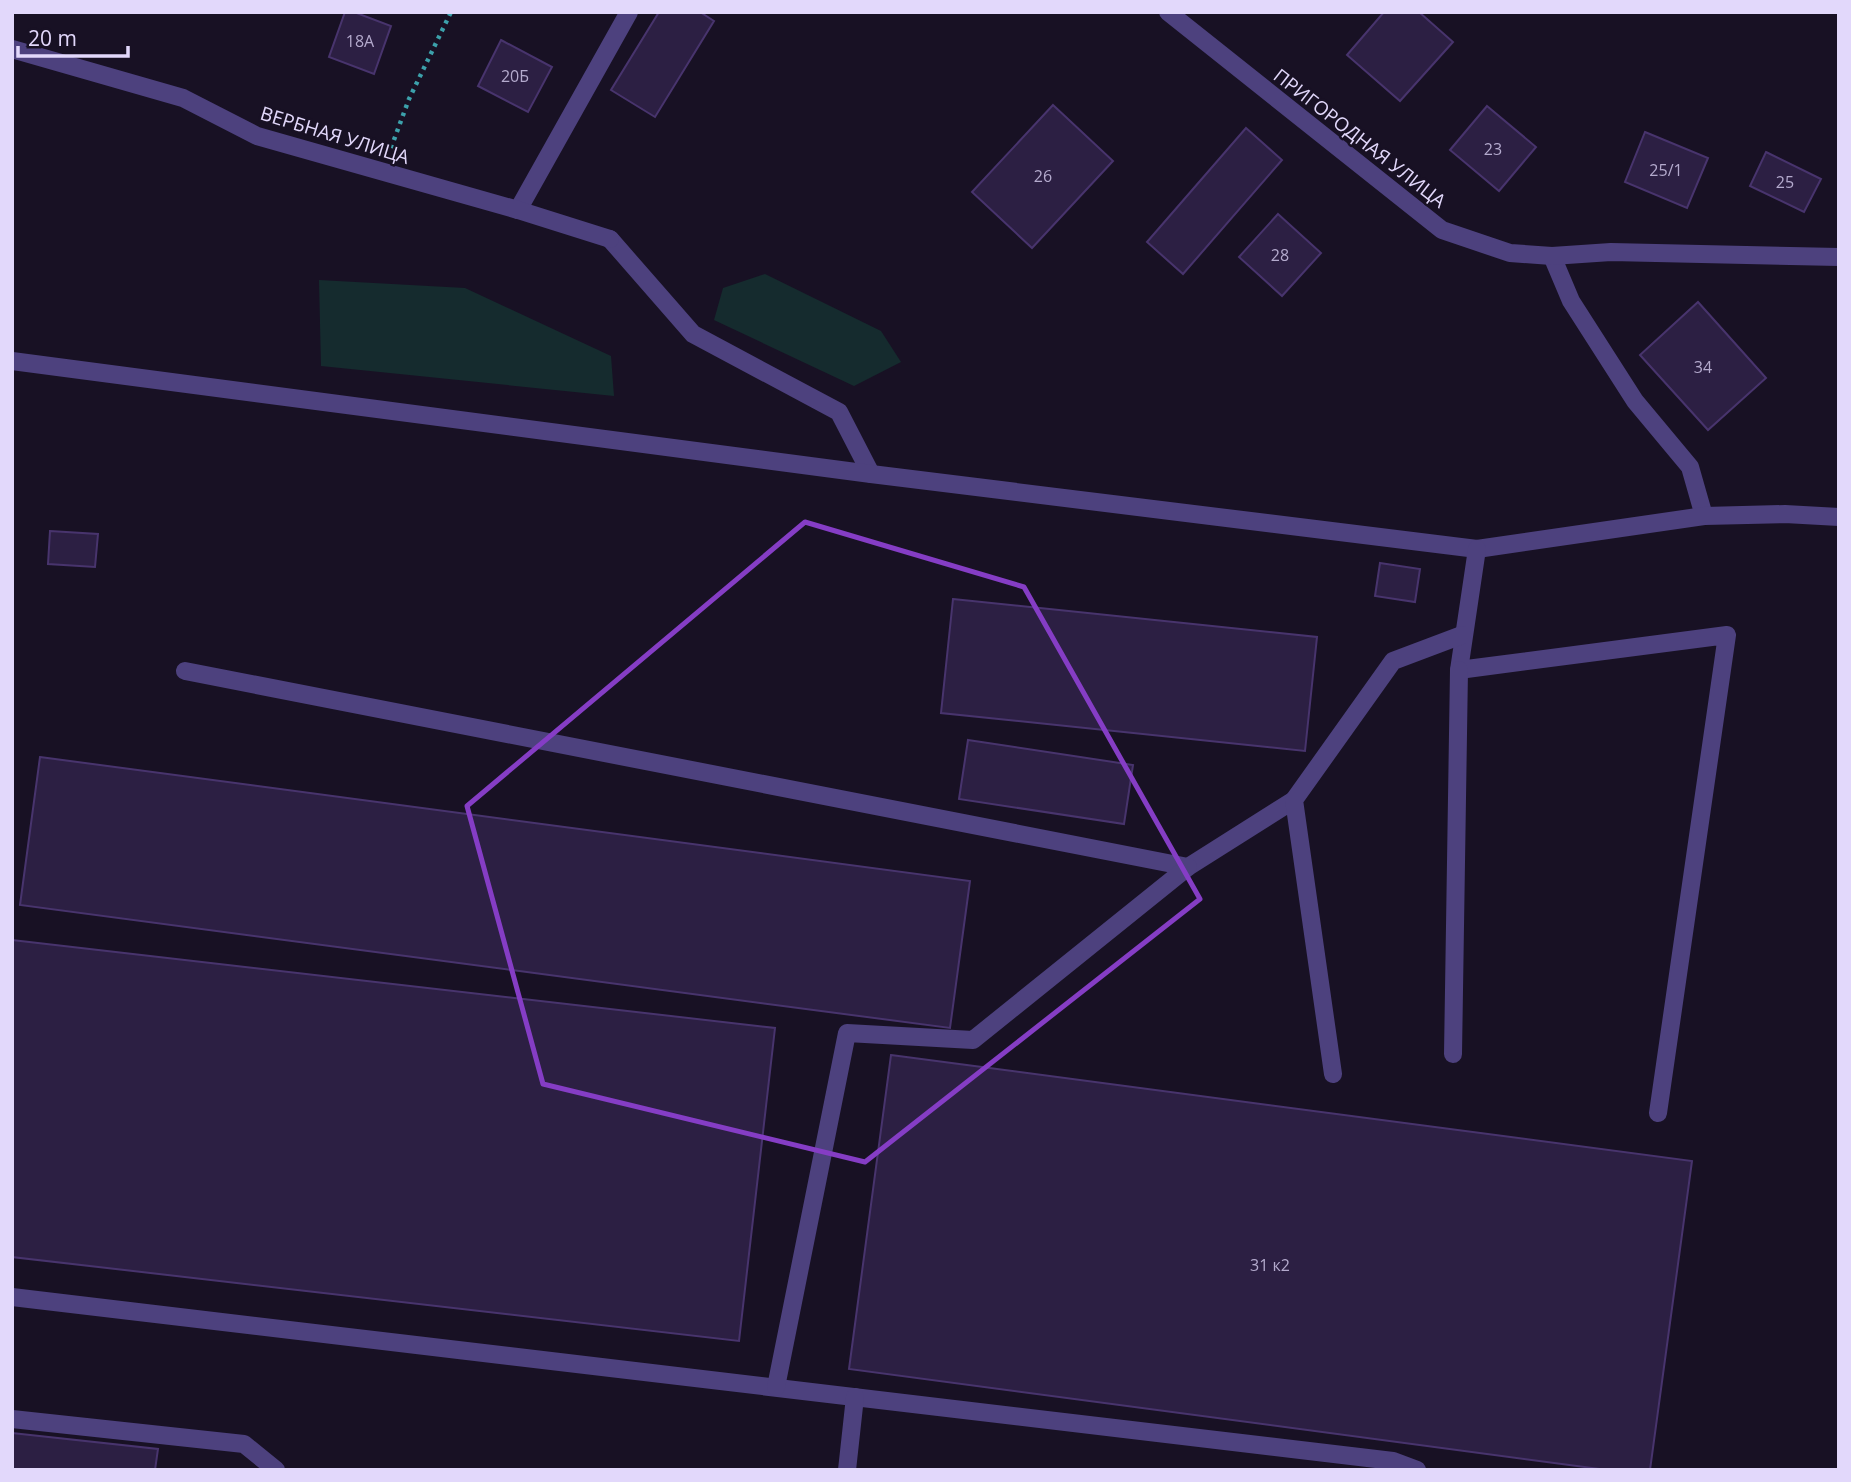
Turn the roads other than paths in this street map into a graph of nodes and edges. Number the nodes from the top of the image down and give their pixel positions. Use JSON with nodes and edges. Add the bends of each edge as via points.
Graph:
{"nodes":[{"id":1,"x":629,"y":12,"type":"edge"},
{"id":2,"x":1168,"y":12,"type":"edge"},
{"id":3,"x":12,"y":49,"type":"edge"},
{"id":4,"x":518,"y":210,"type":"junction"},
{"id":5,"x":1552,"y":256,"type":"junction"},
{"id":6,"x":1839,"y":257,"type":"edge"},
{"id":7,"x":12,"y":361,"type":"edge"},
{"id":8,"x":872,"y":474,"type":"junction"},
{"id":9,"x":1704,"y":516,"type":"junction"},
{"id":10,"x":1839,"y":517,"type":"edge"},
{"id":11,"x":1477,"y":549,"type":"junction"},
{"id":12,"x":1462,"y":635,"type":"junction"},
{"id":13,"x":185,"y":670,"type":"dead end"},
{"id":14,"x":1459,"y":670,"type":"junction"},
{"id":15,"x":1294,"y":800,"type":"junction"},
{"id":16,"x":1188,"y":867,"type":"junction"},
{"id":17,"x":1453,"y":1054,"type":"dead end"},
{"id":18,"x":1333,"y":1074,"type":"dead end"},
{"id":19,"x":1658,"y":1113,"type":"dead end"},
{"id":20,"x":12,"y":1297,"type":"edge"},
{"id":21,"x":776,"y":1387,"type":"junction"},
{"id":22,"x":855,"y":1397,"type":"junction"},
{"id":23,"x":12,"y":1419,"type":"edge"},
{"id":24,"x":276,"y":1470,"type":"edge"},
{"id":25,"x":847,"y":1470,"type":"edge"},
{"id":26,"x":1417,"y":1470,"type":"edge"}],
"edges":[{"from":1,"to":4,"type":"street"},
{"from":2,"to":5,"type":"street","name":"ПРИГОРОДНАЯ УЛИЦА","via":[[1442,230],[1510,253]]},
{"from":3,"to":4,"type":"street","name":"ВЕРБНАЯ УЛИЦА","via":[[183,99],[257,136]]},
{"from":4,"to":8,"type":"street","name":"ВЕРБНАЯ УЛИЦА","via":[[610,239],[693,334],[839,412]]},
{"from":5,"to":6,"type":"street","name":"ПРИГОРОДНАЯ УЛИЦА","via":[[1611,252]]},
{"from":5,"to":9,"type":"street","via":[[1571,301],[1635,401],[1690,467]]},
{"from":7,"to":8,"type":"street"},
{"from":8,"to":11,"type":"street"},
{"from":9,"to":10,"type":"street"},
{"from":9,"to":11,"type":"street"},
{"from":11,"to":12,"type":"street"},
{"from":12,"to":14,"type":"street"},
{"from":12,"to":15,"type":"street","via":[[1394,661]]},
{"from":13,"to":16,"type":"street"},
{"from":14,"to":17,"type":"street"},
{"from":14,"to":19,"type":"street","via":[[1727,635]]},
{"from":15,"to":16,"type":"street"},
{"from":15,"to":18,"type":"street"},
{"from":16,"to":21,"type":"street","via":[[973,1040],[847,1032]]},
{"from":20,"to":21,"type":"street"},
{"from":21,"to":22,"type":"street"},
{"from":22,"to":25,"type":"street"},
{"from":22,"to":26,"type":"street","via":[[1393,1461]]},
{"from":23,"to":24,"type":"street","via":[[244,1444]]}]}
